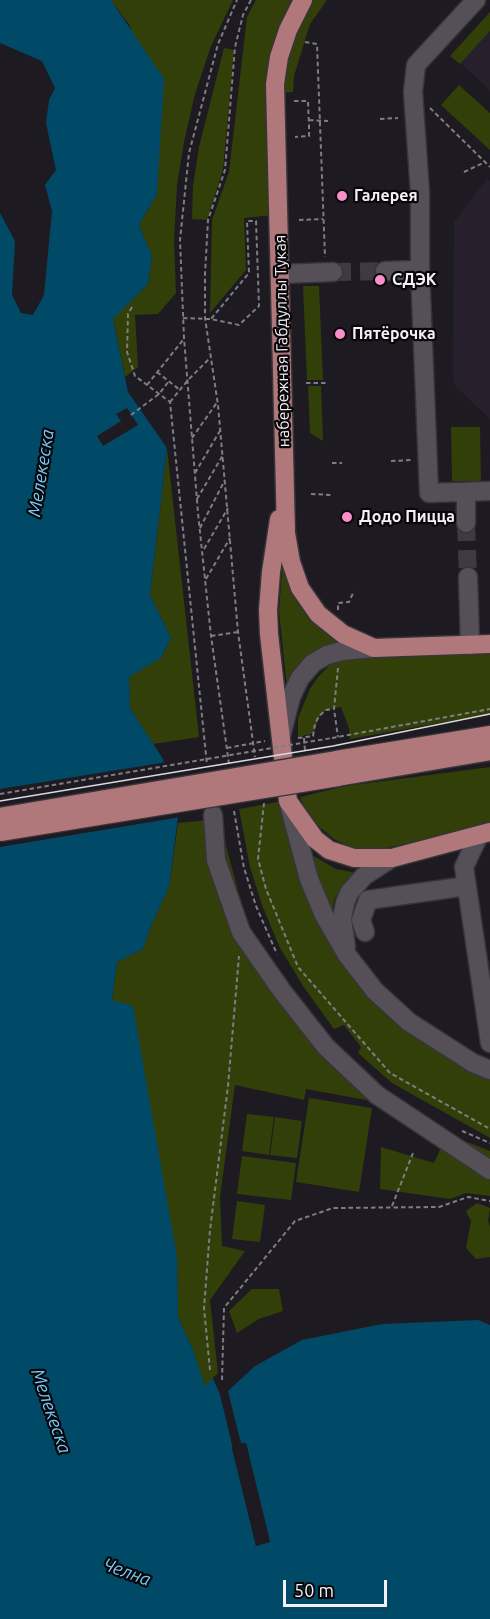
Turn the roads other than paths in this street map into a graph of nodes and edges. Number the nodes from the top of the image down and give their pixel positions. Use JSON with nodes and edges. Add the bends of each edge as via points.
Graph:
{"nodes":[{"id":1,"x":303,"y":0,"type":"edge"},
{"id":2,"x":476,"y":0,"type":"edge"},
{"id":3,"x":420,"y":270,"type":"junction"},
{"id":4,"x":385,"y":271,"type":"tunnel mouth"},
{"id":5,"x":333,"y":272,"type":"tunnel mouth"},
{"id":6,"x":280,"y":274,"type":"junction"},
{"id":7,"x":285,"y":487,"type":"junction"},
{"id":8,"x":490,"y":491,"type":"edge"},
{"id":9,"x":466,"y":492,"type":"junction"},
{"id":10,"x":466,"y":523,"type":"tunnel mouth"},
{"id":11,"x":468,"y":577,"type":"tunnel mouth"},
{"id":12,"x":490,"y":644,"type":"edge"},
{"id":13,"x":470,"y":645,"type":"junction"},
{"id":14,"x":374,"y":648,"type":"junction"},
{"id":15,"x":490,"y":735,"type":"edge"},
{"id":16,"x":280,"y":738,"type":"junction"},
{"id":17,"x":490,"y":751,"type":"edge"},
{"id":18,"x":337,"y":768,"type":"junction"},
{"id":19,"x":288,"y":801,"type":"junction"},
{"id":20,"x":213,"y":815,"type":"dead end"},
{"id":21,"x":0,"y":818,"type":"edge"},
{"id":22,"x":0,"y":832,"type":"edge"},
{"id":23,"x":485,"y":834,"type":"edge"},
{"id":24,"x":392,"y":858,"type":"junction"},
{"id":25,"x":467,"y":886,"type":"junction"},
{"id":26,"x":365,"y":932,"type":"dead end"},
{"id":27,"x":347,"y":955,"type":"junction"},
{"id":28,"x":490,"y":1043,"type":"edge"},
{"id":29,"x":490,"y":1070,"type":"edge"},
{"id":30,"x":490,"y":1170,"type":"edge"}],
"edges":[{"from":1,"to":6,"type":"main road","name":"набережная Габдуллы Тукая","via":[[279,57],[275,84]]},
{"from":2,"to":3,"type":"street","via":[[416,65],[413,92],[420,193]]},
{"from":3,"to":4,"type":"street"},
{"from":3,"to":9,"type":"street","via":[[429,492]]},
{"from":5,"to":6,"type":"street"},
{"from":6,"to":7,"type":"main road","name":"набережная Габдуллы Тукая"},
{"from":7,"to":14,"type":"main road","name":"набережная Габдуллы Тукая","via":[[286,533],[300,588],[318,614],[343,634]]},
{"from":7,"to":16,"type":"main road","via":[[270,572],[268,610]]},
{"from":8,"to":9,"type":"street"},
{"from":9,"to":10,"type":"street"},
{"from":11,"to":13,"type":"street"},
{"from":12,"to":13,"type":"main road"},
{"from":13,"to":14,"type":"main road"},
{"from":14,"to":16,"type":"street","via":[[342,651],[313,663],[291,697]]},
{"from":15,"to":18,"type":"main road"},
{"from":16,"to":19,"type":"main road"},
{"from":17,"to":18,"type":"main road"},
{"from":18,"to":21,"type":"main road","bridge":true},
{"from":18,"to":22,"type":"main road","bridge":true},
{"from":19,"to":24,"type":"main road","via":[[315,839],[329,850],[354,858]]},
{"from":19,"to":27,"type":"street","via":[[309,879]]},
{"from":20,"to":30,"type":"street","via":[[216,860],[241,932],[282,991],[326,1047],[377,1095]]},
{"from":23,"to":24,"type":"main road"},
{"from":23,"to":25,"type":"street","via":[[464,867]]},
{"from":24,"to":27,"type":"street","via":[[364,876],[349,892],[342,919]]},
{"from":25,"to":26,"type":"street","via":[[368,900],[361,920]]},
{"from":25,"to":28,"type":"street"},
{"from":27,"to":29,"type":"street","via":[[375,991],[409,1023]]}]}
